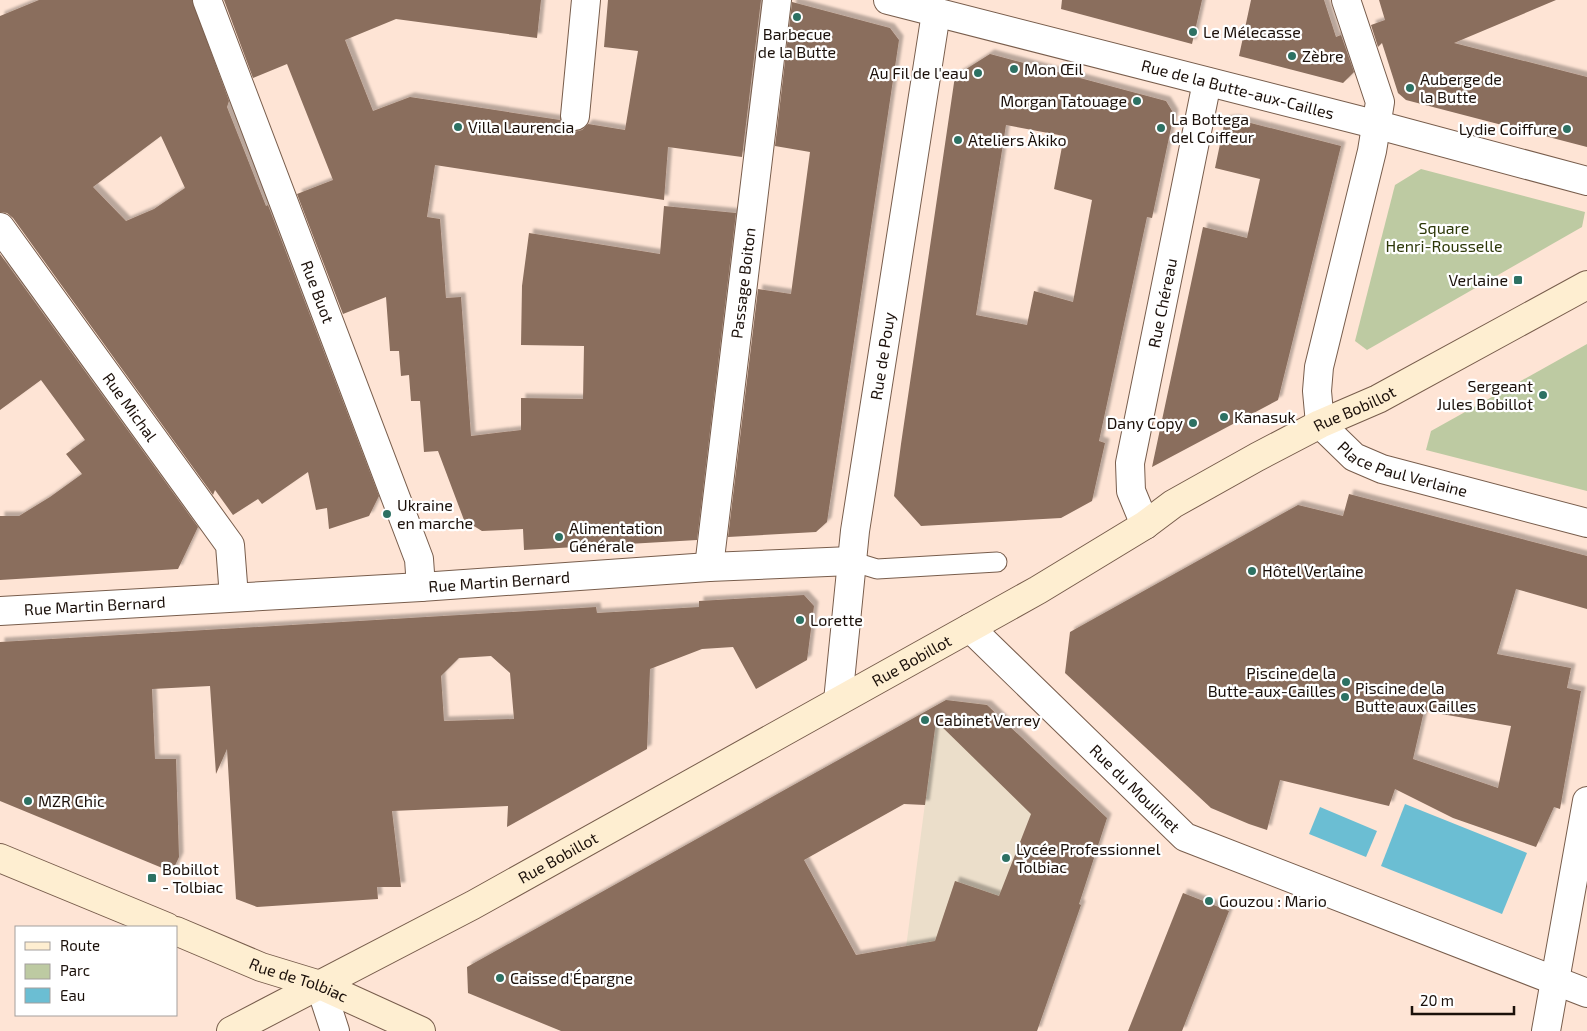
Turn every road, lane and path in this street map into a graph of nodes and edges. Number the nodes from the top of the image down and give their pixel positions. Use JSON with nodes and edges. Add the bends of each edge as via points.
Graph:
{"nodes":[{"id":1,"x":206,"y":0,"type":"edge"},
{"id":2,"x":586,"y":0,"type":"edge"},
{"id":3,"x":776,"y":0,"type":"edge"},
{"id":4,"x":888,"y":0,"type":"edge"},
{"id":5,"x":1346,"y":0,"type":"edge"},
{"id":6,"x":936,"y":13,"type":"junction"},
{"id":7,"x":1207,"y":82,"type":"junction"},
{"id":8,"x":575,"y":116,"type":"dead end"},
{"id":9,"x":1378,"y":125,"type":"junction"},
{"id":10,"x":1587,"y":182,"type":"edge"},
{"id":11,"x":0,"y":227,"type":"edge"},
{"id":12,"x":1587,"y":285,"type":"edge"},
{"id":13,"x":1320,"y":424,"type":"junction"},
{"id":14,"x":1587,"y":523,"type":"edge"},
{"id":15,"x":1145,"y":525,"type":"junction"},
{"id":16,"x":851,"y":561,"type":"junction"},
{"id":17,"x":998,"y":562,"type":"dead end"},
{"id":18,"x":709,"y":567,"type":"junction"},
{"id":19,"x":421,"y":587,"type":"junction"},
{"id":20,"x":234,"y":597,"type":"junction"},
{"id":21,"x":0,"y":610,"type":"edge"},
{"id":22,"x":970,"y":628,"type":"junction"},
{"id":23,"x":838,"y":701,"type":"junction"},
{"id":24,"x":1587,"y":801,"type":"edge"},
{"id":25,"x":0,"y":858,"type":"edge"},
{"id":26,"x":165,"y":926,"type":"edge"},
{"id":27,"x":178,"y":932,"type":"edge"},
{"id":28,"x":1556,"y":981,"type":"junction"},
{"id":29,"x":320,"y":985,"type":"junction"},
{"id":30,"x":1587,"y":993,"type":"edge"},
{"id":31,"x":231,"y":1031,"type":"edge"},
{"id":32,"x":335,"y":1031,"type":"edge"},
{"id":33,"x":420,"y":1031,"type":"edge"},
{"id":34,"x":1546,"y":1031,"type":"edge"}],
"edges":[{"from":1,"to":19,"type":"street","name":"Rue Buot","via":[[419,559]]},
{"from":2,"to":8,"type":"street"},
{"from":3,"to":18,"type":"street","name":"Passage Boiton"},
{"from":4,"to":6,"type":"street","name":"Rue de la Butte-aux-Cailles"},
{"from":5,"to":9,"type":"street","via":[[1380,102]]},
{"from":6,"to":7,"type":"street","name":"Rue de la Butte-aux-Cailles"},
{"from":6,"to":16,"type":"street","name":"Rue de Pouy"},
{"from":7,"to":9,"type":"street","name":"Rue de la Butte-aux-Cailles"},
{"from":7,"to":15,"type":"street","name":"Rue Chéreau","via":[[1130,463],[1131,491]]},
{"from":9,"to":10,"type":"street","name":"Rue de la Butte-aux-Cailles"},
{"from":9,"to":13,"type":"street","via":[[1319,367]]},
{"from":11,"to":20,"type":"street","name":"Rue Michal","via":[[230,545]]},
{"from":12,"to":13,"type":"street","name":"Rue Bobillot","via":[[1378,399]]},
{"from":13,"to":14,"type":"street","name":"Place Paul Verlaine","via":[[1354,457],[1382,470]]},
{"from":13,"to":15,"type":"street","name":"Rue Bobillot","via":[[1173,504]]},
{"from":15,"to":22,"type":"street","name":"Rue Bobillot"},
{"from":16,"to":17,"type":"lane","name":"Rue Martin Bernard","via":[[877,569]]},
{"from":16,"to":18,"type":"street","name":"Rue Martin Bernard"},
{"from":16,"to":23,"type":"street","name":"Rue de Pouy"},
{"from":18,"to":19,"type":"street","name":"Rue Martin Bernard"},
{"from":19,"to":20,"type":"street","name":"Rue Martin Bernard"},
{"from":20,"to":21,"type":"street","name":"Rue Martin Bernard"},
{"from":22,"to":23,"type":"street","name":"Rue Bobillot"},
{"from":22,"to":28,"type":"street","name":"Rue du Moulinet","via":[[1185,837]]},
{"from":23,"to":29,"type":"street","name":"Rue Bobillot","via":[[473,905]]},
{"from":24,"to":28,"type":"street"},
{"from":25,"to":26,"type":"street"},
{"from":27,"to":29,"type":"street","name":"Rue de Tolbiac","via":[[260,967]]},
{"from":28,"to":30,"type":"street","name":"Rue du Moulinet"},
{"from":28,"to":34,"type":"street"},
{"from":29,"to":31,"type":"street","name":"Rue Bobillot"},
{"from":29,"to":32,"type":"street"},
{"from":29,"to":33,"type":"street","name":"Rue de Tolbiac"}]}
